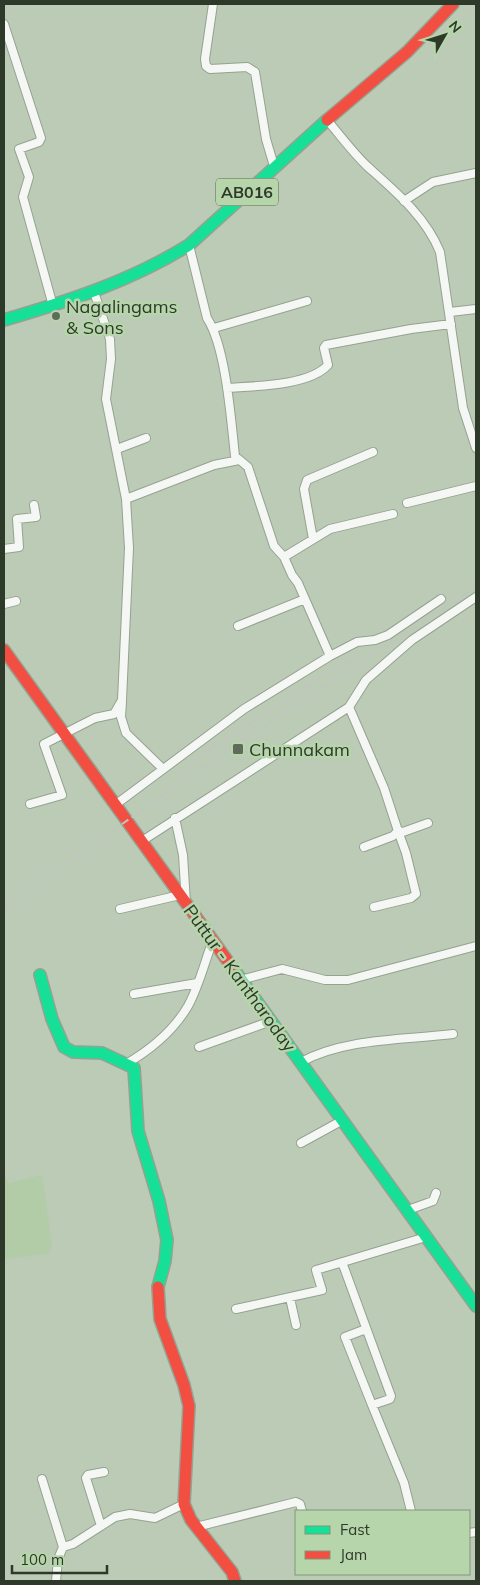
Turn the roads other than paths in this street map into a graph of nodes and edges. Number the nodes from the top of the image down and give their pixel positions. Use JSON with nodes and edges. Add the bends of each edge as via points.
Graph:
{"nodes":[{"id":1,"x":213,"y":4,"type":"edge"},
{"id":2,"x":453,"y":4,"type":"edge"},
{"id":3,"x":4,"y":24,"type":"edge"},
{"id":4,"x":327,"y":120,"type":"junction"},
{"id":5,"x":274,"y":166,"type":"junction"},
{"id":6,"x":476,"y":173,"type":"edge"},
{"id":7,"x":404,"y":201,"type":"junction"},
{"id":8,"x":188,"y":245,"type":"junction"},
{"id":9,"x":94,"y":292,"type":"junction"},
{"id":10,"x":307,"y":301,"type":"dead end"},
{"id":11,"x":53,"y":306,"type":"junction"},
{"id":12,"x":476,"y":309,"type":"edge"},
{"id":13,"x":450,"y":312,"type":"junction"},
{"id":14,"x":4,"y":320,"type":"edge"},
{"id":15,"x":451,"y":324,"type":"junction"},
{"id":16,"x":214,"y":328,"type":"junction"},
{"id":17,"x":227,"y":388,"type":"junction"},
{"id":18,"x":146,"y":438,"type":"dead end"},
{"id":19,"x":476,"y":448,"type":"edge"},
{"id":20,"x":116,"y":449,"type":"junction"},
{"id":21,"x":372,"y":452,"type":"dead end"},
{"id":22,"x":239,"y":460,"type":"junction"},
{"id":23,"x":476,"y":486,"type":"edge"},
{"id":24,"x":126,"y":499,"type":"junction"},
{"id":25,"x":406,"y":503,"type":"dead end"},
{"id":26,"x":34,"y":505,"type":"dead end"},
{"id":27,"x":393,"y":514,"type":"dead end"},
{"id":28,"x":313,"y":539,"type":"junction"},
{"id":29,"x":4,"y":549,"type":"edge"},
{"id":30,"x":284,"y":557,"type":"junction"},
{"id":31,"x":476,"y":597,"type":"edge"},
{"id":32,"x":305,"y":599,"type":"junction"},
{"id":33,"x":441,"y":599,"type":"dead end"},
{"id":34,"x":16,"y":601,"type":"dead end"},
{"id":35,"x":4,"y":604,"type":"edge"},
{"id":36,"x":238,"y":626,"type":"dead end"},
{"id":37,"x":4,"y":650,"type":"edge"},
{"id":38,"x":330,"y":656,"type":"junction"},
{"id":39,"x":122,"y":700,"type":"junction"},
{"id":40,"x":349,"y":707,"type":"junction"},
{"id":41,"x":65,"y":734,"type":"junction"},
{"id":42,"x":163,"y":769,"type":"junction"},
{"id":43,"x":30,"y":804,"type":"dead end"},
{"id":44,"x":115,"y":805,"type":"junction"},
{"id":45,"x":175,"y":818,"type":"junction"},
{"id":46,"x":428,"y":823,"type":"dead end"},
{"id":47,"x":398,"y":831,"type":"junction"},
{"id":48,"x":142,"y":841,"type":"junction"},
{"id":49,"x":364,"y":847,"type":"dead end"},
{"id":50,"x":183,"y":899,"type":"junction"},
{"id":51,"x":374,"y":907,"type":"dead end"},
{"id":52,"x":120,"y":909,"type":"dead end"},
{"id":53,"x":212,"y":940,"type":"junction"},
{"id":54,"x":476,"y":946,"type":"edge"},
{"id":55,"x":40,"y":975,"type":"dead end"},
{"id":56,"x":240,"y":980,"type":"junction"},
{"id":57,"x":197,"y":983,"type":"junction"},
{"id":58,"x":134,"y":994,"type":"dead end"},
{"id":59,"x":271,"y":1021,"type":"junction"},
{"id":60,"x":453,"y":1034,"type":"dead end"},
{"id":61,"x":199,"y":1047,"type":"dead end"},
{"id":62,"x":301,"y":1062,"type":"junction"},
{"id":63,"x":126,"y":1064,"type":"junction"},
{"id":64,"x":343,"y":1120,"type":"junction"},
{"id":65,"x":301,"y":1143,"type":"dead end"},
{"id":66,"x":436,"y":1192,"type":"dead end"},
{"id":67,"x":408,"y":1210,"type":"junction"},
{"id":68,"x":426,"y":1237,"type":"junction"},
{"id":69,"x":342,"y":1262,"type":"junction"},
{"id":70,"x":290,"y":1298,"type":"junction"},
{"id":71,"x":476,"y":1306,"type":"edge"},
{"id":72,"x":236,"y":1309,"type":"dead end"},
{"id":73,"x":296,"y":1325,"type":"dead end"},
{"id":74,"x":366,"y":1329,"type":"junction"},
{"id":75,"x":372,"y":1405,"type":"junction"},
{"id":76,"x":104,"y":1472,"type":"dead end"},
{"id":77,"x":42,"y":1479,"type":"dead end"},
{"id":78,"x":184,"y":1504,"type":"junction"},
{"id":79,"x":302,"y":1510,"type":"edge"},
{"id":80,"x":411,"y":1510,"type":"edge"},
{"id":81,"x":101,"y":1526,"type":"junction"},
{"id":82,"x":196,"y":1527,"type":"junction"},
{"id":83,"x":63,"y":1547,"type":"junction"},
{"id":84,"x":56,"y":1581,"type":"edge"},
{"id":85,"x":235,"y":1581,"type":"edge"}],
"edges":[{"from":1,"to":5,"type":"street","via":[[206,66],[216,70],[247,67],[255,72]]},
{"from":2,"to":4,"type":"main road","number":"AB016","via":[[407,52]]},
{"from":3,"to":11,"type":"street","via":[[41,138],[39,142],[19,149],[28,177],[24,197]]},
{"from":4,"to":5,"type":"main road","number":"AB016"},
{"from":4,"to":7,"type":"street","via":[[367,166]]},
{"from":5,"to":8,"type":"main road","number":"AB016"},
{"from":6,"to":7,"type":"street","via":[[434,182]]},
{"from":7,"to":13,"type":"street","via":[[433,235],[440,252]]},
{"from":8,"to":9,"type":"main road","number":"AB016","via":[[160,264]]},
{"from":8,"to":16,"type":"street","via":[[207,318]]},
{"from":9,"to":11,"type":"main road","number":"AB016"},
{"from":9,"to":20,"type":"street","via":[[110,339],[106,399]]},
{"from":10,"to":16,"type":"street"},
{"from":11,"to":14,"type":"main road","number":"AB016"},
{"from":12,"to":13,"type":"street"},
{"from":13,"to":15,"type":"street"},
{"from":15,"to":17,"type":"street","via":[[326,345],[328,365],[324,370],[276,384]]},
{"from":15,"to":19,"type":"street","via":[[463,408]]},
{"from":16,"to":17,"type":"street"},
{"from":17,"to":22,"type":"street","via":[[234,456]]},
{"from":18,"to":20,"type":"street"},
{"from":20,"to":24,"type":"street"},
{"from":21,"to":28,"type":"street","via":[[307,480],[304,489]]},
{"from":22,"to":24,"type":"street","via":[[214,465]]},
{"from":22,"to":30,"type":"street","via":[[248,466],[274,546]]},
{"from":23,"to":25,"type":"street"},
{"from":24,"to":39,"type":"street","via":[[129,557]]},
{"from":26,"to":29,"type":"street","via":[[36,517],[16,519],[19,546]]},
{"from":27,"to":28,"type":"street","via":[[330,529]]},
{"from":28,"to":30,"type":"street"},
{"from":30,"to":32,"type":"street"},
{"from":31,"to":40,"type":"street","via":[[412,640],[366,680]]},
{"from":32,"to":36,"type":"street"},
{"from":32,"to":38,"type":"street"},
{"from":33,"to":38,"type":"street","via":[[388,635],[357,642]]},
{"from":34,"to":35,"type":"street"},
{"from":37,"to":41,"type":"main road","name":"Puttur - Kantharoday"},
{"from":38,"to":42,"type":"street","via":[[244,709]]},
{"from":39,"to":41,"type":"street","via":[[114,714],[95,718]]},
{"from":39,"to":42,"type":"street","via":[[121,717],[126,733]]},
{"from":40,"to":45,"type":"street"},
{"from":40,"to":47,"type":"street","via":[[384,788]]},
{"from":41,"to":43,"type":"street","via":[[44,744],[62,795]]},
{"from":41,"to":44,"type":"main road","name":"Puttur - Kantharoday"},
{"from":42,"to":44,"type":"street"},
{"from":44,"to":48,"type":"main road","name":"Puttur - Kantharoday"},
{"from":45,"to":48,"type":"street"},
{"from":45,"to":50,"type":"street","via":[[183,855]]},
{"from":46,"to":47,"type":"street"},
{"from":47,"to":49,"type":"street"},
{"from":47,"to":51,"type":"street","via":[[416,894],[412,898]]},
{"from":48,"to":50,"type":"main road","name":"Puttur - Kantharoday"},
{"from":50,"to":52,"type":"street"},
{"from":50,"to":53,"type":"main road","name":"Puttur - Kantharoday"},
{"from":53,"to":56,"type":"main road","name":"Puttur - Kantharoday"},
{"from":53,"to":57,"type":"street"},
{"from":54,"to":56,"type":"street","via":[[348,980],[325,980],[282,969]]},
{"from":55,"to":63,"type":"main road","via":[[52,1019],[64,1047],[73,1052],[102,1053]]},
{"from":56,"to":59,"type":"main road","name":"Puttur - Kantharoday"},
{"from":57,"to":58,"type":"street"},
{"from":57,"to":63,"type":"street","via":[[188,1006],[165,1035]]},
{"from":59,"to":61,"type":"street"},
{"from":59,"to":62,"type":"main road","name":"Puttur - Kantharoday"},
{"from":60,"to":62,"type":"street","via":[[350,1046],[314,1055]]},
{"from":62,"to":64,"type":"main road","name":"Puttur - Kantharoday"},
{"from":63,"to":78,"type":"main road","via":[[134,1068],[138,1131],[167,1240],[158,1283],[160,1319],[189,1406]]},
{"from":64,"to":65,"type":"street"},
{"from":64,"to":67,"type":"main road","name":"Puttur - Kantharoday"},
{"from":66,"to":67,"type":"street","via":[[433,1201]]},
{"from":67,"to":68,"type":"main road","name":"Puttur - Kantharoday"},
{"from":68,"to":69,"type":"street"},
{"from":68,"to":71,"type":"main road","name":"Puttur - Kantharoday"},
{"from":69,"to":70,"type":"street","via":[[316,1270],[322,1290]]},
{"from":69,"to":74,"type":"street"},
{"from":70,"to":72,"type":"street"},
{"from":70,"to":73,"type":"street"},
{"from":74,"to":75,"type":"street","via":[[391,1396]]},
{"from":74,"to":75,"type":"street","via":[[345,1337]]},
{"from":75,"to":80,"type":"street","via":[[404,1482]]},
{"from":76,"to":81,"type":"street","via":[[86,1478]]},
{"from":77,"to":83,"type":"street"},
{"from":78,"to":81,"type":"street","via":[[155,1518],[130,1514],[115,1517]]},
{"from":78,"to":82,"type":"main road"},
{"from":79,"to":82,"type":"street","via":[[296,1502]]},
{"from":81,"to":83,"type":"street"},
{"from":82,"to":85,"type":"main road","via":[[232,1572]]},
{"from":83,"to":84,"type":"street"}]}
